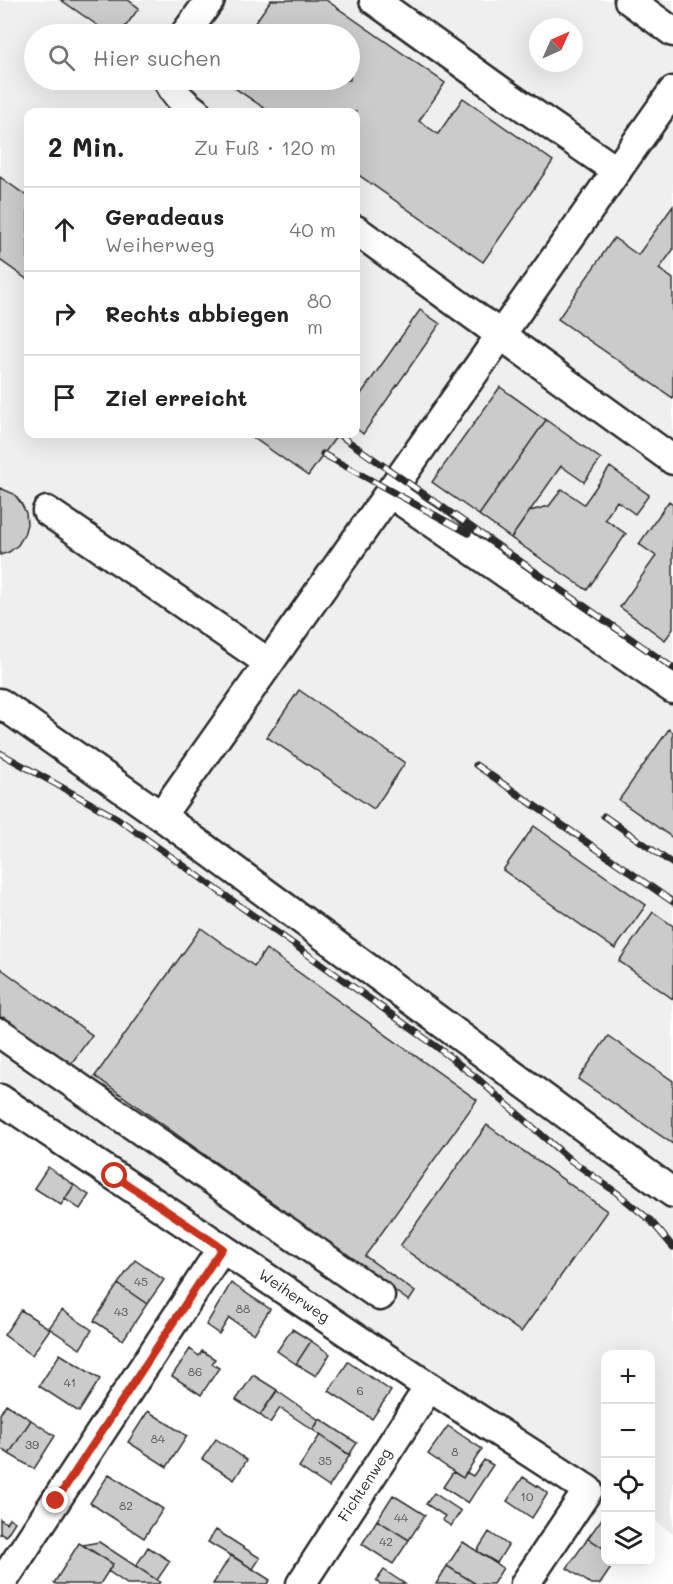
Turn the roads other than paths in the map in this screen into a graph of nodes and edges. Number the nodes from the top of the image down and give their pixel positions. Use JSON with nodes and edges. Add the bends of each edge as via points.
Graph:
{"nodes":[{"id":1,"x":210,"y":0,"type":"edge"},
{"id":2,"x":374,"y":0,"type":"edge"},
{"id":3,"x":629,"y":0,"type":"edge"},
{"id":4,"x":192,"y":24,"type":"edge"},
{"id":5,"x":673,"y":32,"type":"edge"},
{"id":6,"x":173,"y":90,"type":"edge"},
{"id":7,"x":190,"y":108,"type":"edge"},
{"id":8,"x":668,"y":108,"type":"edge"},
{"id":9,"x":617,"y":171,"type":"junction"},
{"id":10,"x":360,"y":233,"type":"edge"},
{"id":11,"x":500,"y":336,"type":"junction"},
{"id":12,"x":673,"y":460,"type":"edge"},
{"id":13,"x":390,"y":493,"type":"junction"},
{"id":14,"x":47,"y":511,"type":"dead end"},
{"id":15,"x":269,"y":663,"type":"junction"},
{"id":16,"x":673,"y":689,"type":"edge"},
{"id":17,"x":0,"y":703,"type":"edge"},
{"id":18,"x":161,"y":816,"type":"junction"},
{"id":19,"x":0,"y":1033,"type":"edge"},
{"id":20,"x":0,"y":1099,"type":"edge"},
{"id":21,"x":673,"y":1193,"type":"edge"},
{"id":22,"x":222,"y":1248,"type":"junction"},
{"id":23,"x":380,"y":1296,"type":"dead end"},
{"id":24,"x":429,"y":1387,"type":"junction"},
{"id":25,"x":1,"y":1584,"type":"edge"},
{"id":26,"x":301,"y":1584,"type":"edge"},
{"id":27,"x":525,"y":1584,"type":"edge"}],
"edges":[{"from":1,"to":4,"type":"street"},
{"from":2,"to":9,"type":"street"},
{"from":3,"to":5,"type":"street"},
{"from":6,"to":7,"type":"street"},
{"from":8,"to":9,"type":"street"},
{"from":9,"to":11,"type":"street"},
{"from":10,"to":11,"type":"street"},
{"from":11,"to":12,"type":"street"},
{"from":11,"to":13,"type":"street"},
{"from":13,"to":15,"type":"street"},
{"from":13,"to":16,"type":"street"},
{"from":14,"to":15,"type":"street"},
{"from":15,"to":18,"type":"street"},
{"from":17,"to":18,"type":"street"},
{"from":18,"to":21,"type":"street"},
{"from":19,"to":23,"type":"street"},
{"from":20,"to":22,"type":"street","name":"Weiherweg"},
{"from":22,"to":24,"type":"street","name":"Weiherweg"},
{"from":22,"to":25,"type":"street"},
{"from":24,"to":26,"type":"street","name":"Fichtenweg"},
{"from":24,"to":27,"type":"street","name":"Weiherweg","via":[[588,1490]]}]}
